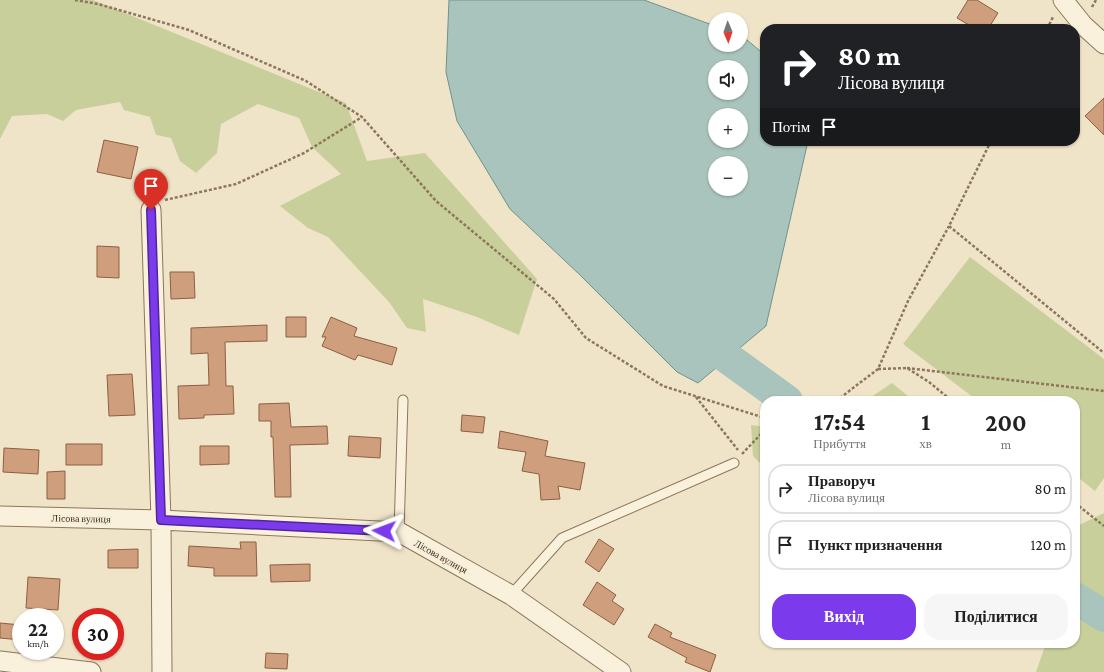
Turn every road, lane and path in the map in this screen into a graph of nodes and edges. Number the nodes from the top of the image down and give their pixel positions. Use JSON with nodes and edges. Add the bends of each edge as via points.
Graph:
{"nodes":[{"id":1,"x":76,"y":0,"type":"edge"},
{"id":2,"x":1063,"y":0,"type":"edge"},
{"id":3,"x":1104,"y":44,"type":"edge"},
{"id":4,"x":362,"y":117,"type":"junction"},
{"id":5,"x":989,"y":146,"type":"edge"},
{"id":6,"x":151,"y":210,"type":"joint"},
{"id":7,"x":949,"y":226,"type":"junction"},
{"id":8,"x":1104,"y":353,"type":"edge"},
{"id":9,"x":907,"y":368,"type":"junction"},
{"id":10,"x":878,"y":369,"type":"junction"},
{"id":11,"x":1104,"y":391,"type":"edge"},
{"id":12,"x":843,"y":396,"type":"edge"},
{"id":13,"x":946,"y":396,"type":"edge"},
{"id":14,"x":696,"y":397,"type":"junction"},
{"id":15,"x":403,"y":400,"type":"dead end"},
{"id":16,"x":760,"y":416,"type":"edge"},
{"id":17,"x":760,"y":434,"type":"edge"},
{"id":18,"x":742,"y":455,"type":"junction"},
{"id":19,"x":734,"y":463,"type":"joint"},
{"id":20,"x":1080,"y":507,"type":"edge"},
{"id":21,"x":0,"y":516,"type":"edge"},
{"id":22,"x":161,"y":520,"type":"junction"},
{"id":23,"x":1104,"y":526,"type":"edge"},
{"id":24,"x":399,"y":532,"type":"junction"},
{"id":25,"x":511,"y":595,"type":"junction"},
{"id":26,"x":0,"y":661,"type":"edge"},
{"id":27,"x":91,"y":672,"type":"edge"},
{"id":28,"x":162,"y":672,"type":"edge"},
{"id":29,"x":621,"y":672,"type":"edge"}],
"edges":[{"from":1,"to":4,"type":"path","via":[[189,30],[306,81]]},
{"from":2,"to":3,"type":"street","via":[[1083,25]]},
{"from":4,"to":6,"type":"path","via":[[304,153],[236,184],[162,200]]},
{"from":4,"to":14,"type":"path","via":[[436,201],[554,299],[586,338],[663,386]]},
{"from":5,"to":7,"type":"path"},
{"from":6,"to":22,"type":"street"},
{"from":7,"to":8,"type":"path"},
{"from":7,"to":10,"type":"path","via":[[908,301]]},
{"from":9,"to":10,"type":"path"},
{"from":9,"to":11,"type":"path"},
{"from":9,"to":13,"type":"path"},
{"from":10,"to":12,"type":"path"},
{"from":14,"to":16,"type":"path"},
{"from":14,"to":18,"type":"path"},
{"from":15,"to":24,"type":"lane"},
{"from":17,"to":18,"type":"path"},
{"from":18,"to":19,"type":"path"},
{"from":19,"to":25,"type":"lane","via":[[562,538]]},
{"from":20,"to":23,"type":"path"},
{"from":21,"to":22,"type":"street","name":"Лісова вулиця"},
{"from":22,"to":24,"type":"street","name":"Лісова вулиця"},
{"from":22,"to":28,"type":"street"},
{"from":24,"to":25,"type":"street","name":"Лісова вулиця"},
{"from":25,"to":29,"type":"street","name":"Лісова вулиця"},
{"from":26,"to":27,"type":"street"}]}
